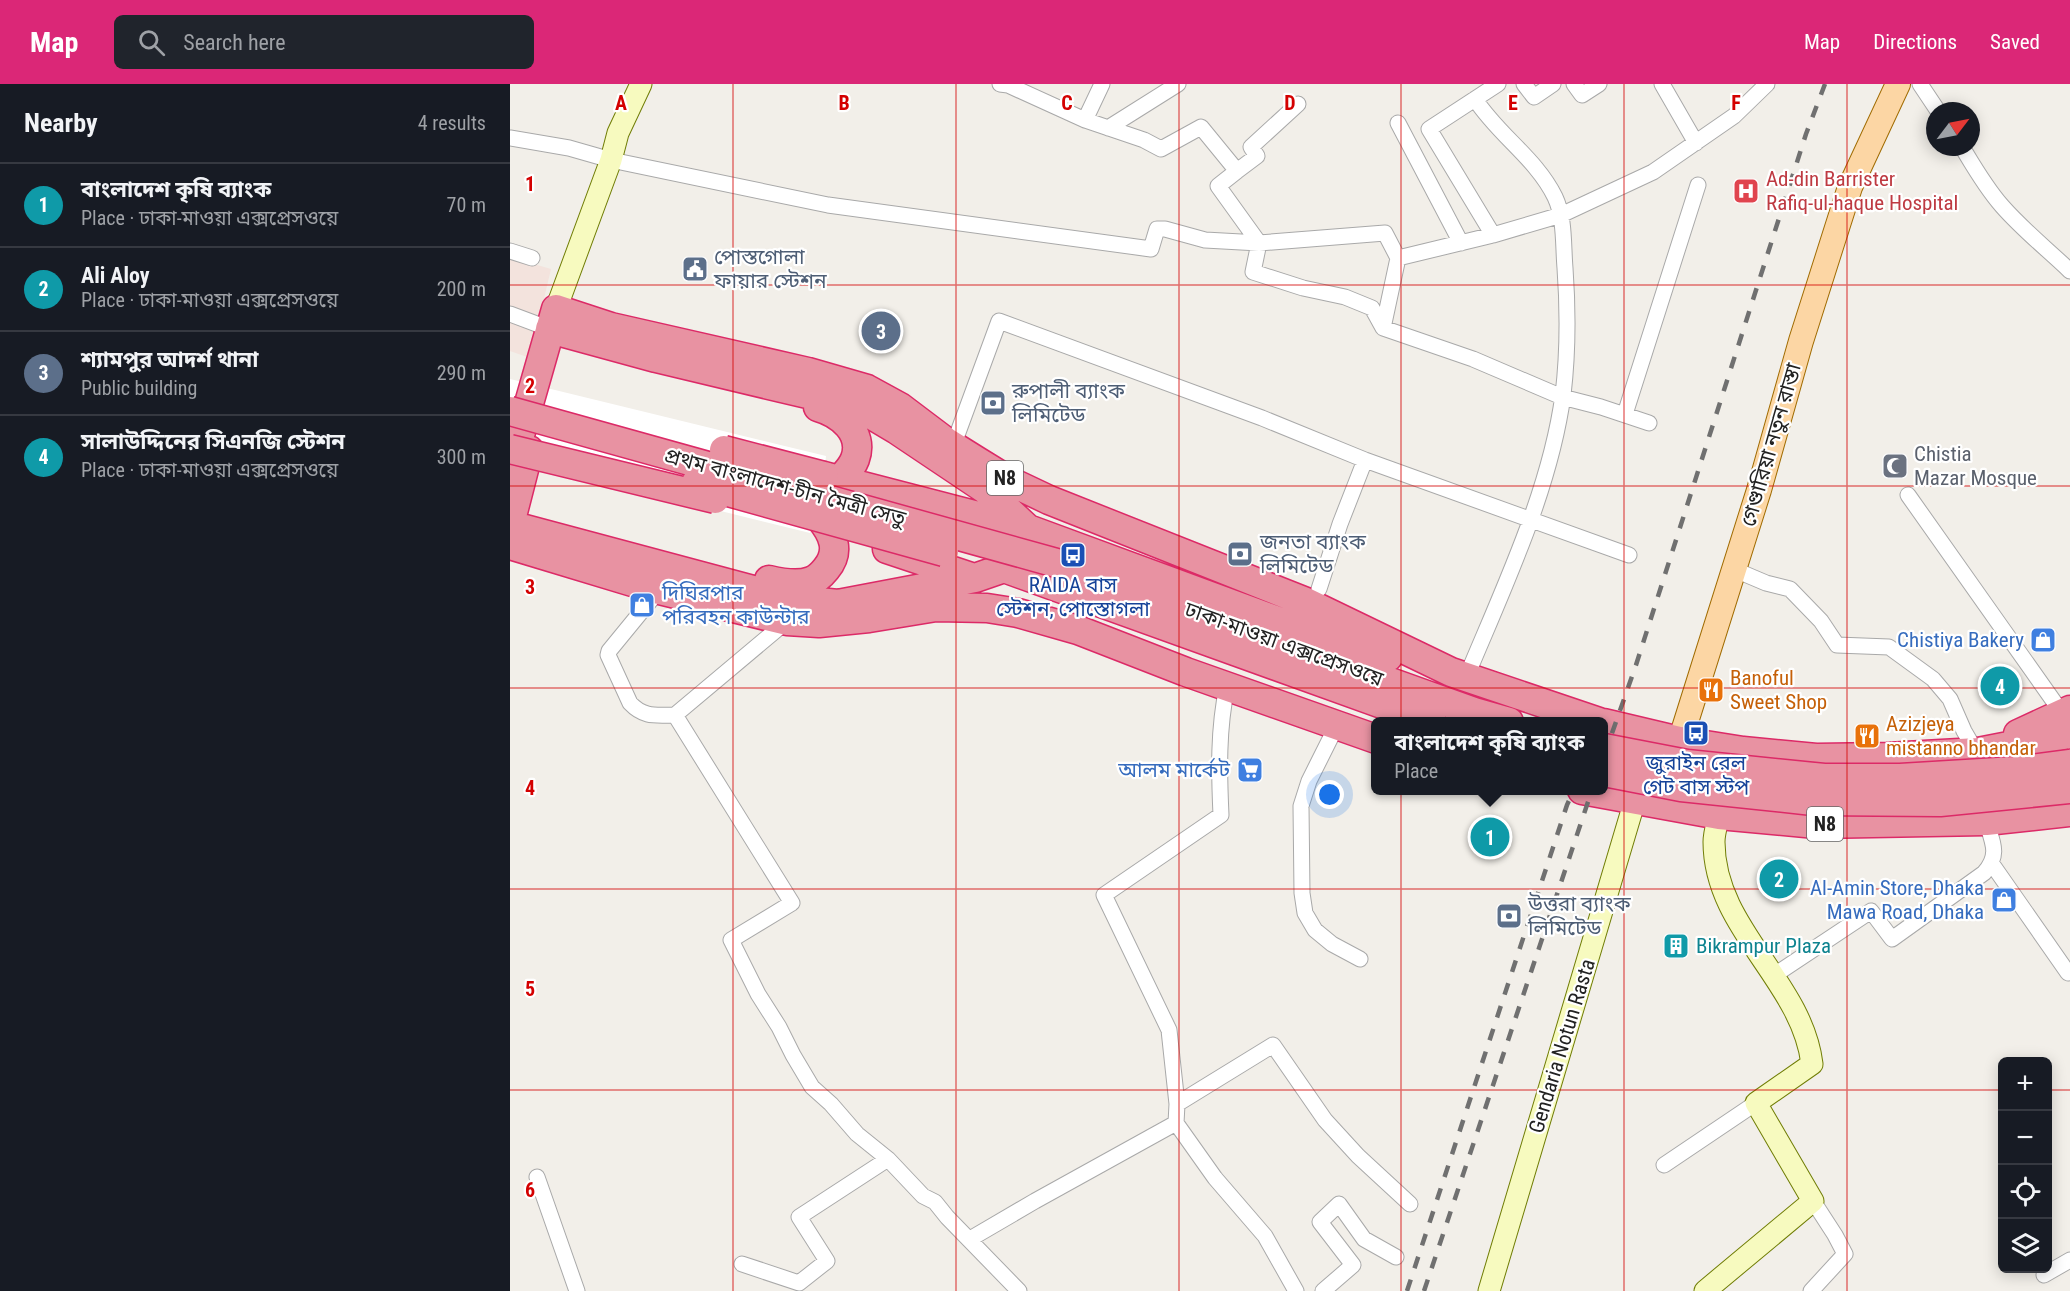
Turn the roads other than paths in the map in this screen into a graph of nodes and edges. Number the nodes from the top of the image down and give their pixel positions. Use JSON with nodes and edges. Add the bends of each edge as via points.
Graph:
{"nodes":[{"id":1,"x":641,"y":84,"type":"edge"},
{"id":2,"x":1000,"y":84,"type":"edge"},
{"id":3,"x":1102,"y":84,"type":"edge"},
{"id":4,"x":1178,"y":84,"type":"edge"},
{"id":5,"x":1498,"y":84,"type":"edge"},
{"id":6,"x":1524,"y":84,"type":"edge"},
{"id":7,"x":1553,"y":84,"type":"edge"},
{"id":8,"x":1574,"y":84,"type":"edge"},
{"id":9,"x":1599,"y":84,"type":"edge"},
{"id":10,"x":1607,"y":84,"type":"edge"},
{"id":11,"x":1613,"y":84,"type":"edge"},
{"id":12,"x":1662,"y":84,"type":"edge"},
{"id":13,"x":1767,"y":84,"type":"edge"},
{"id":14,"x":1898,"y":84,"type":"edge"},
{"id":15,"x":1920,"y":84,"type":"edge"},
{"id":16,"x":1475,"y":99,"type":"junction"},
{"id":17,"x":1932,"y":102,"type":"edge"},
{"id":18,"x":1298,"y":104,"type":"dead end"},
{"id":19,"x":1085,"y":120,"type":"junction"},
{"id":20,"x":1398,"y":123,"type":"dead end"},
{"id":21,"x":1108,"y":128,"type":"junction"},
{"id":22,"x":510,"y":138,"type":"edge"},
{"id":23,"x":1696,"y":142,"type":"junction"},
{"id":24,"x":1967,"y":156,"type":"edge"},
{"id":25,"x":611,"y":160,"type":"junction"},
{"id":26,"x":1237,"y":171,"type":"junction"},
{"id":27,"x":1698,"y":184,"type":"dead end"},
{"id":28,"x":1561,"y":215,"type":"junction"},
{"id":29,"x":1494,"y":235,"type":"junction"},
{"id":30,"x":1259,"y":243,"type":"junction"},
{"id":31,"x":1461,"y":243,"type":"junction"},
{"id":32,"x":510,"y":251,"type":"edge"},
{"id":33,"x":532,"y":258,"type":"dead end"},
{"id":34,"x":1398,"y":258,"type":"junction"},
{"id":35,"x":2070,"y":271,"type":"edge"},
{"id":36,"x":510,"y":314,"type":"edge"},
{"id":37,"x":557,"y":328,"type":"junction"},
{"id":38,"x":1383,"y":328,"type":"junction"},
{"id":39,"x":510,"y":393,"type":"edge"},
{"id":40,"x":1562,"y":397,"type":"junction"},
{"id":41,"x":510,"y":411,"type":"edge"},
{"id":42,"x":1625,"y":414,"type":"junction"},
{"id":43,"x":1649,"y":423,"type":"dead end"},
{"id":44,"x":510,"y":431,"type":"edge"},
{"id":45,"x":953,"y":446,"type":"junction"},
{"id":46,"x":510,"y":449,"type":"edge"},
{"id":47,"x":1365,"y":460,"type":"junction"},
{"id":48,"x":510,"y":470,"type":"edge"},
{"id":49,"x":1908,"y":495,"type":"dead end"},
{"id":50,"x":824,"y":504,"type":"junction"},
{"id":51,"x":511,"y":516,"type":"edge"},
{"id":52,"x":1531,"y":521,"type":"junction"},
{"id":53,"x":1028,"y":529,"type":"junction"},
{"id":54,"x":510,"y":545,"type":"edge"},
{"id":55,"x":1629,"y":555,"type":"dead end"},
{"id":56,"x":1060,"y":564,"type":"junction"},
{"id":57,"x":1004,"y":568,"type":"junction"},
{"id":58,"x":1733,"y":569,"type":"junction"},
{"id":59,"x":975,"y":579,"type":"junction"},
{"id":60,"x":1319,"y":589,"type":"dead end"},
{"id":61,"x":659,"y":590,"type":"junction"},
{"id":62,"x":787,"y":621,"type":"junction"},
{"id":63,"x":1459,"y":675,"type":"junction"},
{"id":64,"x":1227,"y":687,"type":"junction"},
{"id":65,"x":675,"y":715,"type":"junction"},
{"id":66,"x":1418,"y":717,"type":"edge"},
{"id":67,"x":1492,"y":717,"type":"edge"},
{"id":68,"x":1584,"y":717,"type":"edge"},
{"id":69,"x":2068,"y":719,"type":"edge"},
{"id":70,"x":1371,"y":723,"type":"edge"},
{"id":71,"x":1608,"y":724,"type":"edge"},
{"id":72,"x":1337,"y":725,"type":"junction"},
{"id":73,"x":1371,"y":737,"type":"edge"},
{"id":74,"x":1680,"y":741,"type":"junction"},
{"id":75,"x":1608,"y":748,"type":"edge"},
{"id":76,"x":1985,"y":750,"type":"junction"},
{"id":77,"x":2070,"y":764,"type":"edge"},
{"id":78,"x":1608,"y":773,"type":"edge"},
{"id":79,"x":2070,"y":789,"type":"edge"},
{"id":80,"x":1608,"y":795,"type":"edge"},
{"id":81,"x":1635,"y":800,"type":"junction"},
{"id":82,"x":2070,"y":812,"type":"edge"},
{"id":83,"x":1719,"y":815,"type":"junction"},
{"id":84,"x":1986,"y":821,"type":"junction"},
{"id":85,"x":1992,"y":864,"type":"junction"},
{"id":86,"x":1360,"y":959,"type":"dead end"},
{"id":87,"x":2069,"y":973,"type":"edge"},
{"id":88,"x":1773,"y":976,"type":"junction"},
{"id":89,"x":1756,"y":1103,"type":"junction"},
{"id":90,"x":1177,"y":1104,"type":"junction"},
{"id":91,"x":1176,"y":1123,"type":"junction"},
{"id":92,"x":888,"y":1159,"type":"junction"},
{"id":93,"x":1664,"y":1165,"type":"dead end"},
{"id":94,"x":537,"y":1177,"type":"dead end"},
{"id":95,"x":1813,"y":1201,"type":"junction"},
{"id":96,"x":1410,"y":1204,"type":"dead end"},
{"id":97,"x":970,"y":1239,"type":"junction"},
{"id":98,"x":1396,"y":1257,"type":"dead end"},
{"id":99,"x":2070,"y":1260,"type":"edge"},
{"id":100,"x":742,"y":1264,"type":"dead end"},
{"id":101,"x":2044,"y":1275,"type":"dead end"},
{"id":102,"x":802,"y":1287,"type":"edge"},
{"id":103,"x":577,"y":1291,"type":"edge"},
{"id":104,"x":1019,"y":1291,"type":"edge"},
{"id":105,"x":1296,"y":1291,"type":"edge"},
{"id":106,"x":1323,"y":1291,"type":"edge"},
{"id":107,"x":1489,"y":1291,"type":"edge"},
{"id":108,"x":1705,"y":1291,"type":"edge"},
{"id":109,"x":1811,"y":1291,"type":"edge"}],
"edges":[{"from":1,"to":25,"type":"main road","via":[[618,133]]},
{"from":2,"to":19,"type":"street"},
{"from":3,"to":19,"type":"street"},
{"from":4,"to":21,"type":"street"},
{"from":5,"to":16,"type":"street"},
{"from":6,"to":7,"type":"street","via":[[1534,97]]},
{"from":8,"to":9,"type":"street","via":[[1582,95]]},
{"from":10,"to":11,"type":"street"},
{"from":12,"to":23,"type":"street"},
{"from":13,"to":23,"type":"street","via":[[1734,116]]},
{"from":14,"to":58,"type":"main road","name":"গেণ্ডারিয়া নতুন রাস্তা","via":[[1850,187]]},
{"from":15,"to":17,"type":"street"},
{"from":16,"to":28,"type":"street","via":[[1545,179]]},
{"from":16,"to":29,"type":"street","via":[[1429,129]]},
{"from":18,"to":26,"type":"street","via":[[1251,147],[1257,156]]},
{"from":19,"to":21,"type":"street"},
{"from":20,"to":31,"type":"street"},
{"from":21,"to":26,"type":"street","via":[[1161,149],[1201,127]]},
{"from":22,"to":25,"type":"street"},
{"from":23,"to":28,"type":"street","via":[[1653,172]]},
{"from":24,"to":35,"type":"street","via":[[1982,180],[2025,231]]},
{"from":25,"to":30,"type":"street","via":[[828,205],[1151,249],[1157,229],[1205,240]]},
{"from":25,"to":37,"type":"main road","via":[[571,268]]},
{"from":26,"to":30,"type":"street","via":[[1218,186]]},
{"from":27,"to":42,"type":"street"},
{"from":28,"to":29,"type":"street"},
{"from":28,"to":40,"type":"street","via":[[1567,300]]},
{"from":29,"to":31,"type":"street"},
{"from":30,"to":34,"type":"street","via":[[1385,233]]},
{"from":30,"to":38,"type":"street","via":[[1253,272],[1372,308]]},
{"from":31,"to":34,"type":"street"},
{"from":32,"to":33,"type":"street"},
{"from":34,"to":38,"type":"street"},
{"from":36,"to":37,"type":"street"},
{"from":37,"to":45,"type":"highway","number":"N8","via":[[611,327],[808,372],[867,390],[900,407]]},
{"from":37,"to":48,"type":"highway"},
{"from":37,"to":50,"type":"highway","via":[[830,410],[850,427],[857,452]]},
{"from":37,"to":51,"type":"highway"},
{"from":37,"to":53,"type":"highway","via":[[656,358],[865,411],[985,489]]},
{"from":38,"to":40,"type":"street","via":[[1473,359]]},
{"from":39,"to":50,"type":"highway","bridge":true},
{"from":40,"to":42,"type":"street"},
{"from":40,"to":52,"type":"street"},
{"from":41,"to":50,"type":"highway","name":"প্রথম বাংলাদেশ-চীন মৈত্রী সেতু","bridge":true},
{"from":42,"to":43,"type":"street"},
{"from":44,"to":50,"type":"highway","bridge":true},
{"from":45,"to":47,"type":"street","via":[[999,321]]},
{"from":45,"to":63,"type":"highway","number":"N8","via":[[1049,500],[1306,602]]},
{"from":46,"to":50,"type":"highway","bridge":true},
{"from":47,"to":52,"type":"street"},
{"from":47,"to":60,"type":"street"},
{"from":49,"to":69,"type":"street"},
{"from":50,"to":51,"type":"highway","via":[[834,554],[818,578],[787,583]]},
{"from":50,"to":53,"type":"highway"},
{"from":50,"to":56,"type":"highway","name":"প্রথম বাংলাদেশ-চীন মৈত্রী সেতু","bridge":true},
{"from":50,"to":57,"type":"highway","name":"ঢাকা-মাওয়া এক্সপ্রেসওয়ে","bridge":true},
{"from":50,"to":59,"type":"highway"},
{"from":51,"to":59,"type":"highway","via":[[753,591],[797,600],[838,604]]},
{"from":52,"to":55,"type":"street"},
{"from":52,"to":63,"type":"street"},
{"from":53,"to":56,"type":"highway"},
{"from":53,"to":63,"type":"highway","via":[[1297,628],[1428,670]]},
{"from":54,"to":61,"type":"highway"},
{"from":56,"to":67,"type":"highway","name":"ঢাকা-মাওয়া এক্সপ্রেসওয়ে"},
{"from":57,"to":59,"type":"highway"},
{"from":57,"to":66,"type":"highway","name":"ঢাকা-মাওয়া এক্সপ্রেসওয়ে"},
{"from":58,"to":74,"type":"main road","name":"গেণ্ডারিয়া নতুন রাস্তা"},
{"from":58,"to":76,"type":"street","via":[[1790,589],[1821,621],[1837,645],[1889,647],[1933,679],[1950,699],[1964,731]]},
{"from":59,"to":70,"type":"highway"},
{"from":61,"to":62,"type":"highway"},
{"from":61,"to":65,"type":"street","via":[[608,655],[636,710],[644,715]]},
{"from":62,"to":64,"type":"highway","via":[[819,623],[936,607],[987,608],[1078,630]]},
{"from":62,"to":65,"type":"street"},
{"from":63,"to":68,"type":"highway","number":"N8"},
{"from":64,"to":72,"type":"highway"},
{"from":64,"to":90,"type":"street","via":[[1219,765],[1221,815],[1104,895],[1169,1030]]},
{"from":65,"to":92,"type":"street","via":[[792,903],[731,940],[812,1087],[857,1134]]},
{"from":69,"to":76,"type":"highway"},
{"from":71,"to":74,"type":"highway"},
{"from":72,"to":73,"type":"highway"},
{"from":72,"to":86,"type":"street","via":[[1309,781],[1301,807],[1302,893],[1305,914],[1315,930]]},
{"from":74,"to":76,"type":"highway","via":[[1816,758]]},
{"from":74,"to":81,"type":"main road","name":"গেণ্ডারিয়া নতুন রাস্তা"},
{"from":74,"to":83,"type":"main road"},
{"from":75,"to":77,"type":"highway","number":"N8","bridge":true,"via":[[1687,764],[1824,778],[1900,778]]},
{"from":76,"to":84,"type":"street","via":[[1991,801]]},
{"from":78,"to":79,"type":"highway","number":"N8","bridge":true,"via":[[1681,788],[1813,801],[1940,802]]},
{"from":80,"to":81,"type":"highway","number":"N8"},
{"from":81,"to":83,"type":"highway","number":"N8"},
{"from":81,"to":107,"type":"main road","name":"Gendaria Notun Rasta"},
{"from":82,"to":84,"type":"highway","number":"N8"},
{"from":83,"to":84,"type":"highway","number":"N8","via":[[1816,824]]},
{"from":83,"to":88,"type":"main road","via":[[1714,840],[1724,895]]},
{"from":84,"to":85,"type":"street","via":[[1995,854]]},
{"from":85,"to":87,"type":"street"},
{"from":85,"to":88,"type":"street","via":[[1892,939],[1871,911]]},
{"from":88,"to":89,"type":"main road","via":[[1791,1005],[1810,1049],[1812,1064]]},
{"from":89,"to":93,"type":"street"},
{"from":89,"to":95,"type":"main road"},
{"from":90,"to":91,"type":"street"},
{"from":90,"to":96,"type":"street","via":[[1273,1045],[1325,1120]]},
{"from":91,"to":97,"type":"street"},
{"from":91,"to":105,"type":"street","via":[[1215,1178],[1265,1236]]},
{"from":92,"to":97,"type":"street"},
{"from":92,"to":102,"type":"street","via":[[799,1216],[827,1261]]},
{"from":94,"to":103,"type":"street"},
{"from":95,"to":108,"type":"main road"},
{"from":95,"to":109,"type":"street","via":[[1845,1254]]},
{"from":97,"to":104,"type":"street"},
{"from":98,"to":106,"type":"street","via":[[1364,1239],[1339,1204],[1320,1222],[1353,1265]]},
{"from":99,"to":101,"type":"street"},
{"from":100,"to":102,"type":"street"}]}
